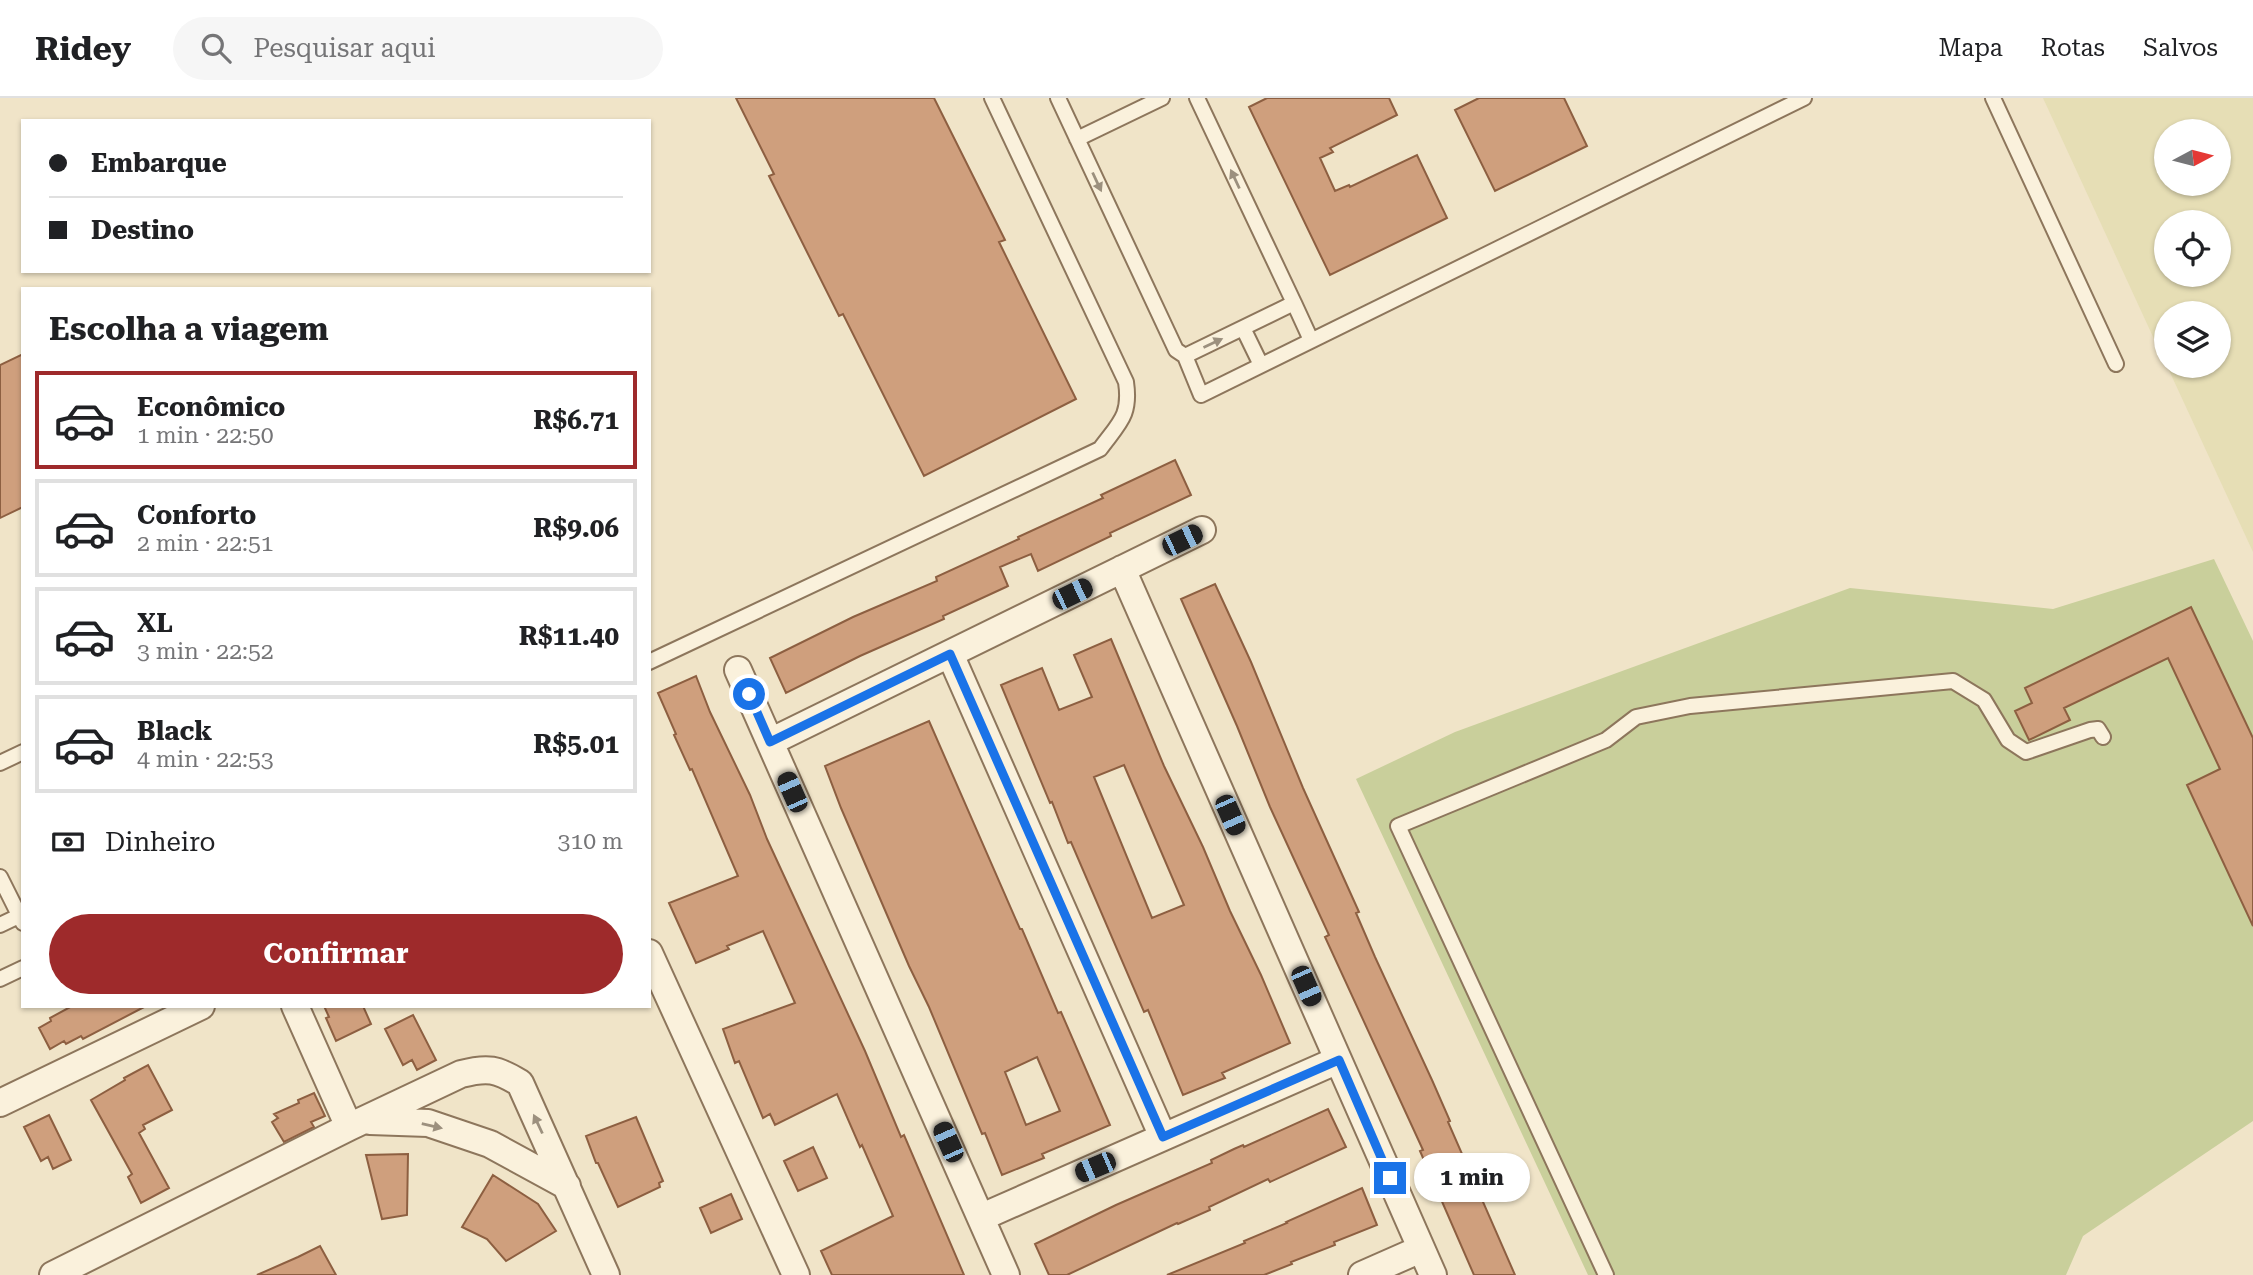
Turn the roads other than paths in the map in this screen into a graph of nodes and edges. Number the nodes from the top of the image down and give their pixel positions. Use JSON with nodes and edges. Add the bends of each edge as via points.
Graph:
{"nodes":[{"id":1,"x":992,"y":98,"type":"edge"},
{"id":2,"x":1058,"y":98,"type":"edge"},
{"id":3,"x":1162,"y":98,"type":"edge"},
{"id":4,"x":1197,"y":98,"type":"edge"},
{"id":5,"x":1804,"y":98,"type":"edge"},
{"id":6,"x":1993,"y":98,"type":"edge"},
{"id":7,"x":1077,"y":139,"type":"junction"},
{"id":8,"x":1294,"y":303,"type":"junction"},
{"id":9,"x":1243,"y":328,"type":"junction"},
{"id":10,"x":1311,"y":340,"type":"junction"},
{"id":11,"x":1185,"y":356,"type":"junction"},
{"id":12,"x":2116,"y":364,"type":"dead end"},
{"id":13,"x":1261,"y":365,"type":"junction"},
{"id":14,"x":1202,"y":530,"type":"dead end"},
{"id":15,"x":1122,"y":569,"type":"junction"},
{"id":16,"x":950,"y":654,"type":"junction"},
{"id":17,"x":651,"y":661,"type":"edge"},
{"id":18,"x":738,"y":670,"type":"dead end"},
{"id":19,"x":2103,"y":737,"type":"dead end"},
{"id":20,"x":770,"y":742,"type":"junction"},
{"id":21,"x":21,"y":753,"type":"edge"},
{"id":22,"x":0,"y":763,"type":"edge"},
{"id":23,"x":0,"y":877,"type":"edge"},
{"id":24,"x":21,"y":916,"type":"edge"},
{"id":25,"x":21,"y":918,"type":"edge"},
{"id":26,"x":0,"y":925,"type":"edge"},
{"id":27,"x":651,"y":957,"type":"edge"},
{"id":28,"x":21,"y":969,"type":"edge"},
{"id":29,"x":0,"y":979,"type":"edge"},
{"id":30,"x":197,"y":1008,"type":"edge"},
{"id":31,"x":296,"y":1008,"type":"edge"},
{"id":32,"x":1339,"y":1060,"type":"junction"},
{"id":33,"x":0,"y":1103,"type":"edge"},
{"id":34,"x":356,"y":1124,"type":"junction"},
{"id":35,"x":1163,"y":1137,"type":"junction"},
{"id":36,"x":567,"y":1186,"type":"junction"},
{"id":37,"x":982,"y":1217,"type":"junction"},
{"id":38,"x":1421,"y":1249,"type":"junction"},
{"id":39,"x":52,"y":1275,"type":"edge"},
{"id":40,"x":606,"y":1275,"type":"edge"},
{"id":41,"x":796,"y":1275,"type":"edge"},
{"id":42,"x":1006,"y":1275,"type":"edge"},
{"id":43,"x":1362,"y":1275,"type":"edge"},
{"id":44,"x":1433,"y":1275,"type":"edge"},
{"id":45,"x":1606,"y":1275,"type":"edge"}],
"edges":[{"from":1,"to":17,"type":"lane","via":[[1126,382],[1125,413],[1100,449]]},
{"from":2,"to":7,"type":"lane"},
{"from":3,"to":7,"type":"lane"},
{"from":8,"to":4,"type":"lane","one_way":true},
{"from":5,"to":10,"type":"lane"},
{"from":6,"to":12,"type":"lane"},
{"from":7,"to":11,"type":"lane","one_way":true,"via":[[1176,350]]},
{"from":8,"to":9,"type":"lane"},
{"from":8,"to":10,"type":"lane"},
{"from":11,"to":9,"type":"lane","one_way":true},
{"from":9,"to":13,"type":"lane"},
{"from":10,"to":13,"type":"lane"},
{"from":11,"to":13,"type":"lane","via":[[1201,395]]},
{"from":14,"to":15,"type":"street"},
{"from":15,"to":16,"type":"street"},
{"from":15,"to":32,"type":"street"},
{"from":16,"to":20,"type":"street"},
{"from":16,"to":35,"type":"street"},
{"from":18,"to":20,"type":"street"},
{"from":19,"to":45,"type":"lane","via":[[2098,729],[2090,730],[2026,752],[2008,740],[1984,700],[1953,681],[1690,706],[1636,717],[1606,740],[1398,826]]},
{"from":20,"to":37,"type":"street"},
{"from":21,"to":22,"type":"lane"},
{"from":23,"to":24,"type":"lane"},
{"from":25,"to":26,"type":"lane"},
{"from":27,"to":41,"type":"street"},
{"from":28,"to":29,"type":"lane"},
{"from":30,"to":33,"type":"street"},
{"from":31,"to":34,"type":"street"},
{"from":32,"to":35,"type":"street"},
{"from":32,"to":38,"type":"street"},
{"from":34,"to":36,"type":"street","one_way":true,"via":[[428,1123],[490,1144]]},
{"from":36,"to":34,"type":"street","one_way":true,"via":[[520,1083],[501,1071],[481,1068],[461,1074]]},
{"from":34,"to":39,"type":"street"},
{"from":35,"to":37,"type":"street"},
{"from":36,"to":40,"type":"street"},
{"from":37,"to":42,"type":"street"},
{"from":38,"to":43,"type":"street"},
{"from":38,"to":44,"type":"street"}]}
